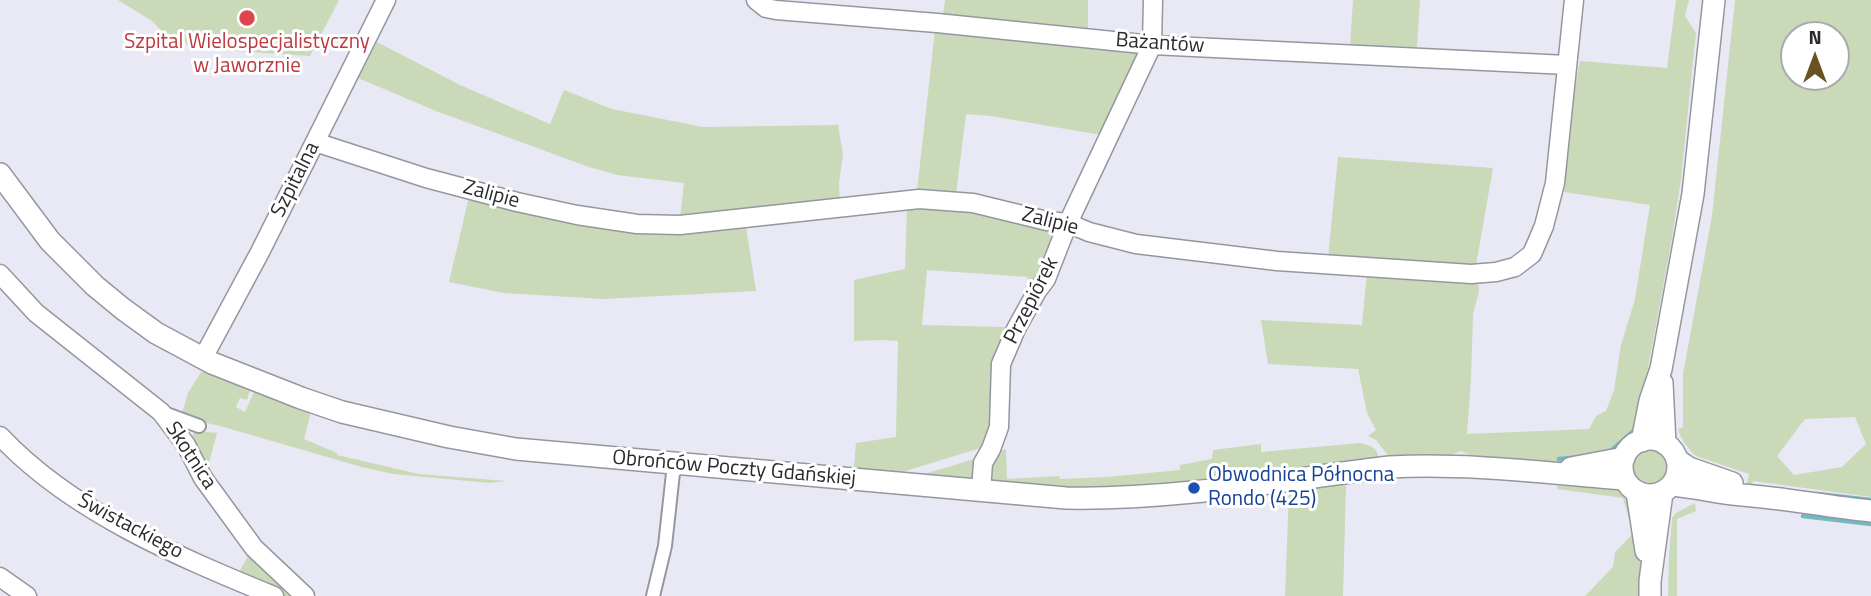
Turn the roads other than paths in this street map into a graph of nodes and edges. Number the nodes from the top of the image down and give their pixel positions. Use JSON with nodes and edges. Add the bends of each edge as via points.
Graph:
{"nodes":[{"id":1,"x":386,"y":0,"type":"edge"},
{"id":2,"x":756,"y":0,"type":"edge"},
{"id":3,"x":1153,"y":0,"type":"edge"},
{"id":4,"x":1574,"y":0,"type":"edge"},
{"id":5,"x":1714,"y":0,"type":"edge"},
{"id":6,"x":1152,"y":45,"type":"junction"},
{"id":7,"x":1567,"y":65,"type":"junction"},
{"id":8,"x":315,"y":142,"type":"junction"},
{"id":9,"x":0,"y":174,"type":"edge"},
{"id":10,"x":1068,"y":223,"type":"junction"},
{"id":11,"x":0,"y":274,"type":"edge"},
{"id":12,"x":203,"y":358,"type":"junction"},
{"id":13,"x":1661,"y":369,"type":"junction"},
{"id":14,"x":161,"y":412,"type":"junction"},
{"id":15,"x":200,"y":426,"type":"dead end"},
{"id":16,"x":0,"y":436,"type":"edge"},
{"id":17,"x":1642,"y":441,"type":"junction"},
{"id":18,"x":1671,"y":452,"type":"junction"},
{"id":19,"x":680,"y":465,"type":"junction"},
{"id":20,"x":1628,"y":476,"type":"junction"},
{"id":21,"x":1667,"y":489,"type":"junction"},
{"id":22,"x":981,"y":491,"type":"junction"},
{"id":23,"x":1756,"y":495,"type":"junction"},
{"id":24,"x":1871,"y":511,"type":"edge"},
{"id":25,"x":0,"y":578,"type":"edge"},
{"id":26,"x":1650,"y":588,"type":"edge"},
{"id":27,"x":27,"y":596,"type":"edge"},
{"id":28,"x":274,"y":596,"type":"edge"},
{"id":29,"x":305,"y":596,"type":"edge"},
{"id":30,"x":653,"y":596,"type":"edge"}],
"edges":[{"from":1,"to":8,"type":"street","name":"Szpitalna"},
{"from":2,"to":6,"type":"street","name":"Bażantów","via":[[776,10]]},
{"from":3,"to":6,"type":"street","name":"Przepiórek"},
{"from":4,"to":7,"type":"street","name":"Zalipie"},
{"from":5,"to":13,"type":"street","via":[[1693,194]]},
{"from":6,"to":7,"type":"street","name":"Bażantów"},
{"from":6,"to":10,"type":"street","name":"Przepiórek"},
{"from":7,"to":10,"type":"street","name":"Zalipie","via":[[1555,183],[1544,226],[1532,254],[1515,267],[1471,274],[1277,261],[1136,244]]},
{"from":8,"to":10,"type":"street","name":"Zalipie","via":[[517,202],[637,224],[680,225],[919,198],[973,203]]},
{"from":8,"to":12,"type":"street","name":"Szpitalna"},
{"from":9,"to":12,"type":"street","name":"Obrońców Poczty Gdańskiej","via":[[50,241],[95,286],[156,333]]},
{"from":10,"to":22,"type":"street","name":"Przepiórek","via":[[1046,279],[1000,364],[999,427],[983,463]]},
{"from":11,"to":14,"type":"street","name":"Skotnica","via":[[36,313]]},
{"from":12,"to":19,"type":"street","name":"Obrońców Poczty Gdańskiej","via":[[342,412],[449,438]]},
{"from":13,"to":17,"type":"street"},
{"from":13,"to":18,"type":"street"},
{"from":14,"to":15,"type":"street"},
{"from":14,"to":29,"type":"street","name":"Skotnica","via":[[254,548]]},
{"from":16,"to":28,"type":"street","name":"Świstackiego","via":[[55,485],[87,506],[146,539]]},
{"from":17,"to":18,"type":"street","via":[[1650,439]]},
{"from":17,"to":20,"type":"street","via":[[1627,451]]},
{"from":18,"to":21,"type":"street","via":[[1678,469]]},
{"from":18,"to":23,"type":"street","via":[[1689,468]]},
{"from":19,"to":22,"type":"street","name":"Obrońców Poczty Gdańskiej"},
{"from":19,"to":30,"type":"street","via":[[673,473],[665,546]]},
{"from":20,"to":21,"type":"street","via":[[1646,495]]},
{"from":20,"to":22,"type":"street","name":"Obrońców Poczty Gdańskiej","via":[[1583,465],[1555,472],[1443,465],[1109,499]]},
{"from":20,"to":26,"type":"street"},
{"from":21,"to":23,"type":"street"},
{"from":21,"to":26,"type":"street"},
{"from":23,"to":24,"type":"street"},
{"from":25,"to":27,"type":"street"}]}
